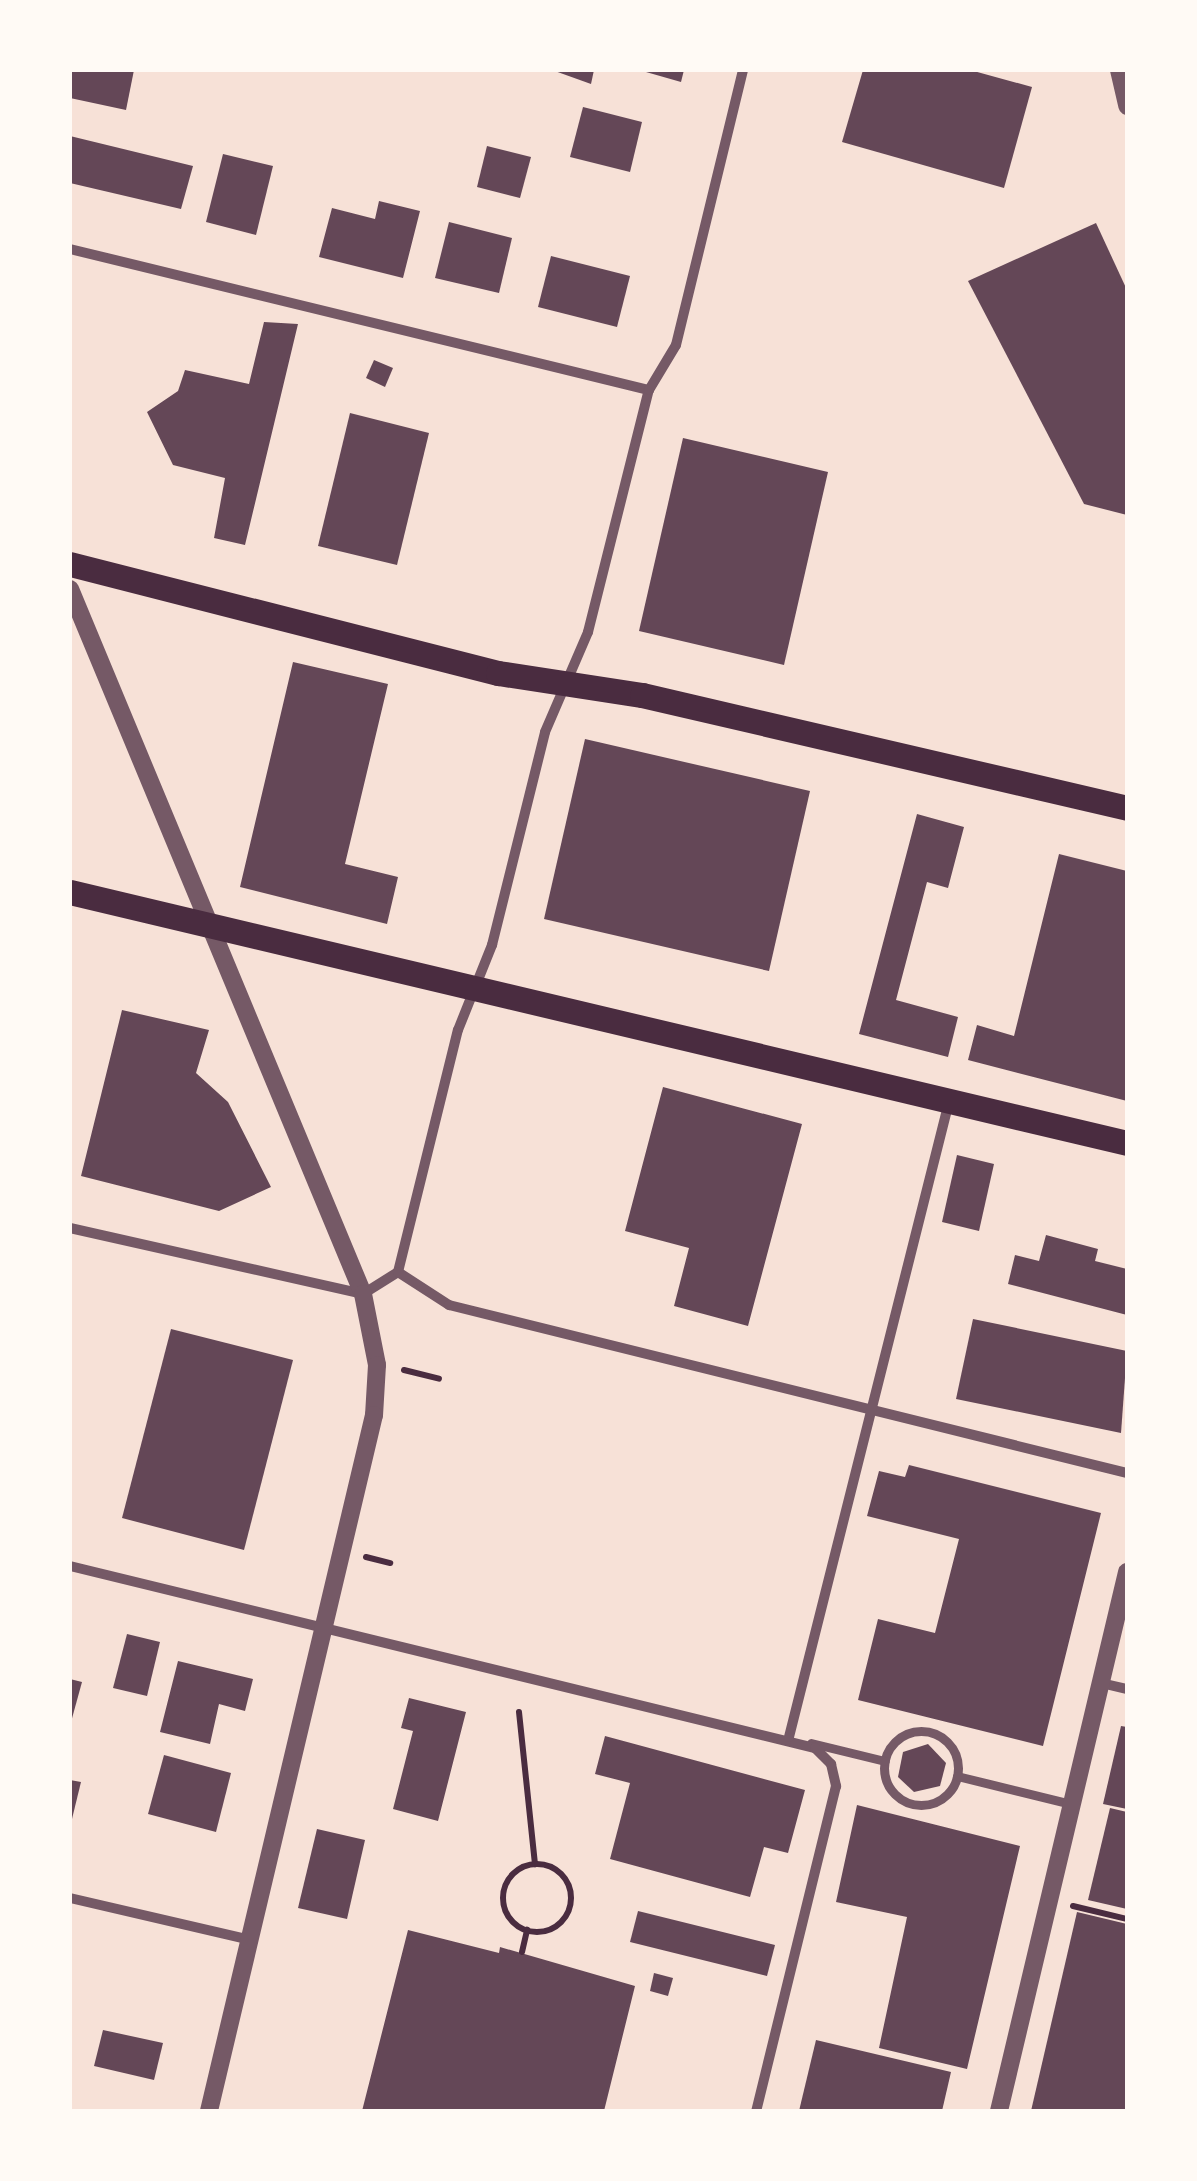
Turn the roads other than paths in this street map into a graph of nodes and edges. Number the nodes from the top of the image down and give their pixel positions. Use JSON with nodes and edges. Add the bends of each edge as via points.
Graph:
{"nodes":[{"id":1,"x":743,"y":70,"type":"edge"},
{"id":2,"x":1119,"y":70,"type":"edge"},
{"id":3,"x":1127,"y":106,"type":"edge"},
{"id":4,"x":70,"y":249,"type":"edge"},
{"id":5,"x":648,"y":390,"type":"junction"},
{"id":6,"x":70,"y":564,"type":"edge"},
{"id":7,"x":70,"y":589,"type":"edge"},
{"id":8,"x":564,"y":683,"type":"junction"},
{"id":9,"x":1127,"y":808,"type":"edge"},
{"id":10,"x":70,"y":892,"type":"edge"},
{"id":11,"x":210,"y":925,"type":"junction"},
{"id":12,"x":478,"y":989,"type":"junction"},
{"id":13,"x":949,"y":1101,"type":"junction"},
{"id":14,"x":1127,"y":1143,"type":"edge"},
{"id":15,"x":70,"y":1228,"type":"edge"},
{"id":16,"x":398,"y":1272,"type":"junction"},
{"id":17,"x":363,"y":1294,"type":"junction"},
{"id":18,"x":874,"y":1410,"type":"junction"},
{"id":19,"x":1127,"y":1473,"type":"edge"},
{"id":20,"x":70,"y":1566,"type":"edge"},
{"id":21,"x":1127,"y":1572,"type":"edge"},
{"id":22,"x":325,"y":1627,"type":"junction"},
{"id":23,"x":1102,"y":1683,"type":"junction"},
{"id":24,"x":1127,"y":1689,"type":"edge"},
{"id":25,"x":789,"y":1738,"type":"junction"},
{"id":26,"x":885,"y":1761,"type":"junction"},
{"id":27,"x":957,"y":1776,"type":"junction"},
{"id":28,"x":1073,"y":1804,"type":"junction"},
{"id":29,"x":70,"y":1898,"type":"edge"},
{"id":30,"x":251,"y":1941,"type":"junction"},
{"id":31,"x":209,"y":2111,"type":"edge"},
{"id":32,"x":756,"y":2111,"type":"edge"},
{"id":33,"x":999,"y":2111,"type":"edge"}],
"edges":[{"from":1,"to":5,"type":"street","via":[[676,345]]},
{"from":2,"to":3,"type":"street"},
{"from":4,"to":5,"type":"street"},
{"from":5,"to":8,"type":"street","via":[[588,632]]},
{"from":6,"to":8,"type":"main road","via":[[498,673]]},
{"from":7,"to":11,"type":"street"},
{"from":8,"to":9,"type":"main road","via":[[642,695]]},
{"from":8,"to":12,"type":"street"},
{"from":10,"to":11,"type":"main road"},
{"from":11,"to":12,"type":"main road"},
{"from":11,"to":17,"type":"street"},
{"from":12,"to":13,"type":"main road"},
{"from":12,"to":16,"type":"street","via":[[458,1030]]},
{"from":13,"to":14,"type":"main road"},
{"from":13,"to":18,"type":"street"},
{"from":15,"to":17,"type":"street"},
{"from":16,"to":17,"type":"street"},
{"from":16,"to":18,"type":"street","via":[[449,1305]]},
{"from":17,"to":22,"type":"street","via":[[376,1366],[374,1416]]},
{"from":18,"to":19,"type":"street"},
{"from":18,"to":25,"type":"street"},
{"from":20,"to":22,"type":"street"},
{"from":21,"to":23,"type":"street"},
{"from":22,"to":25,"type":"street"},
{"from":22,"to":30,"type":"street"},
{"from":23,"to":24,"type":"street"},
{"from":23,"to":28,"type":"street"},
{"from":25,"to":26,"type":"street"},
{"from":25,"to":32,"type":"street","via":[[831,1764],[836,1786]]},
{"from":26,"to":27,"type":"street","via":[[888,1787],[908,1803],[944,1797]]},
{"from":26,"to":27,"type":"street","via":[[904,1735],[927,1732],[948,1743]]},
{"from":27,"to":28,"type":"street"},
{"from":28,"to":33,"type":"street"},
{"from":29,"to":30,"type":"street"},
{"from":30,"to":31,"type":"street"}]}
